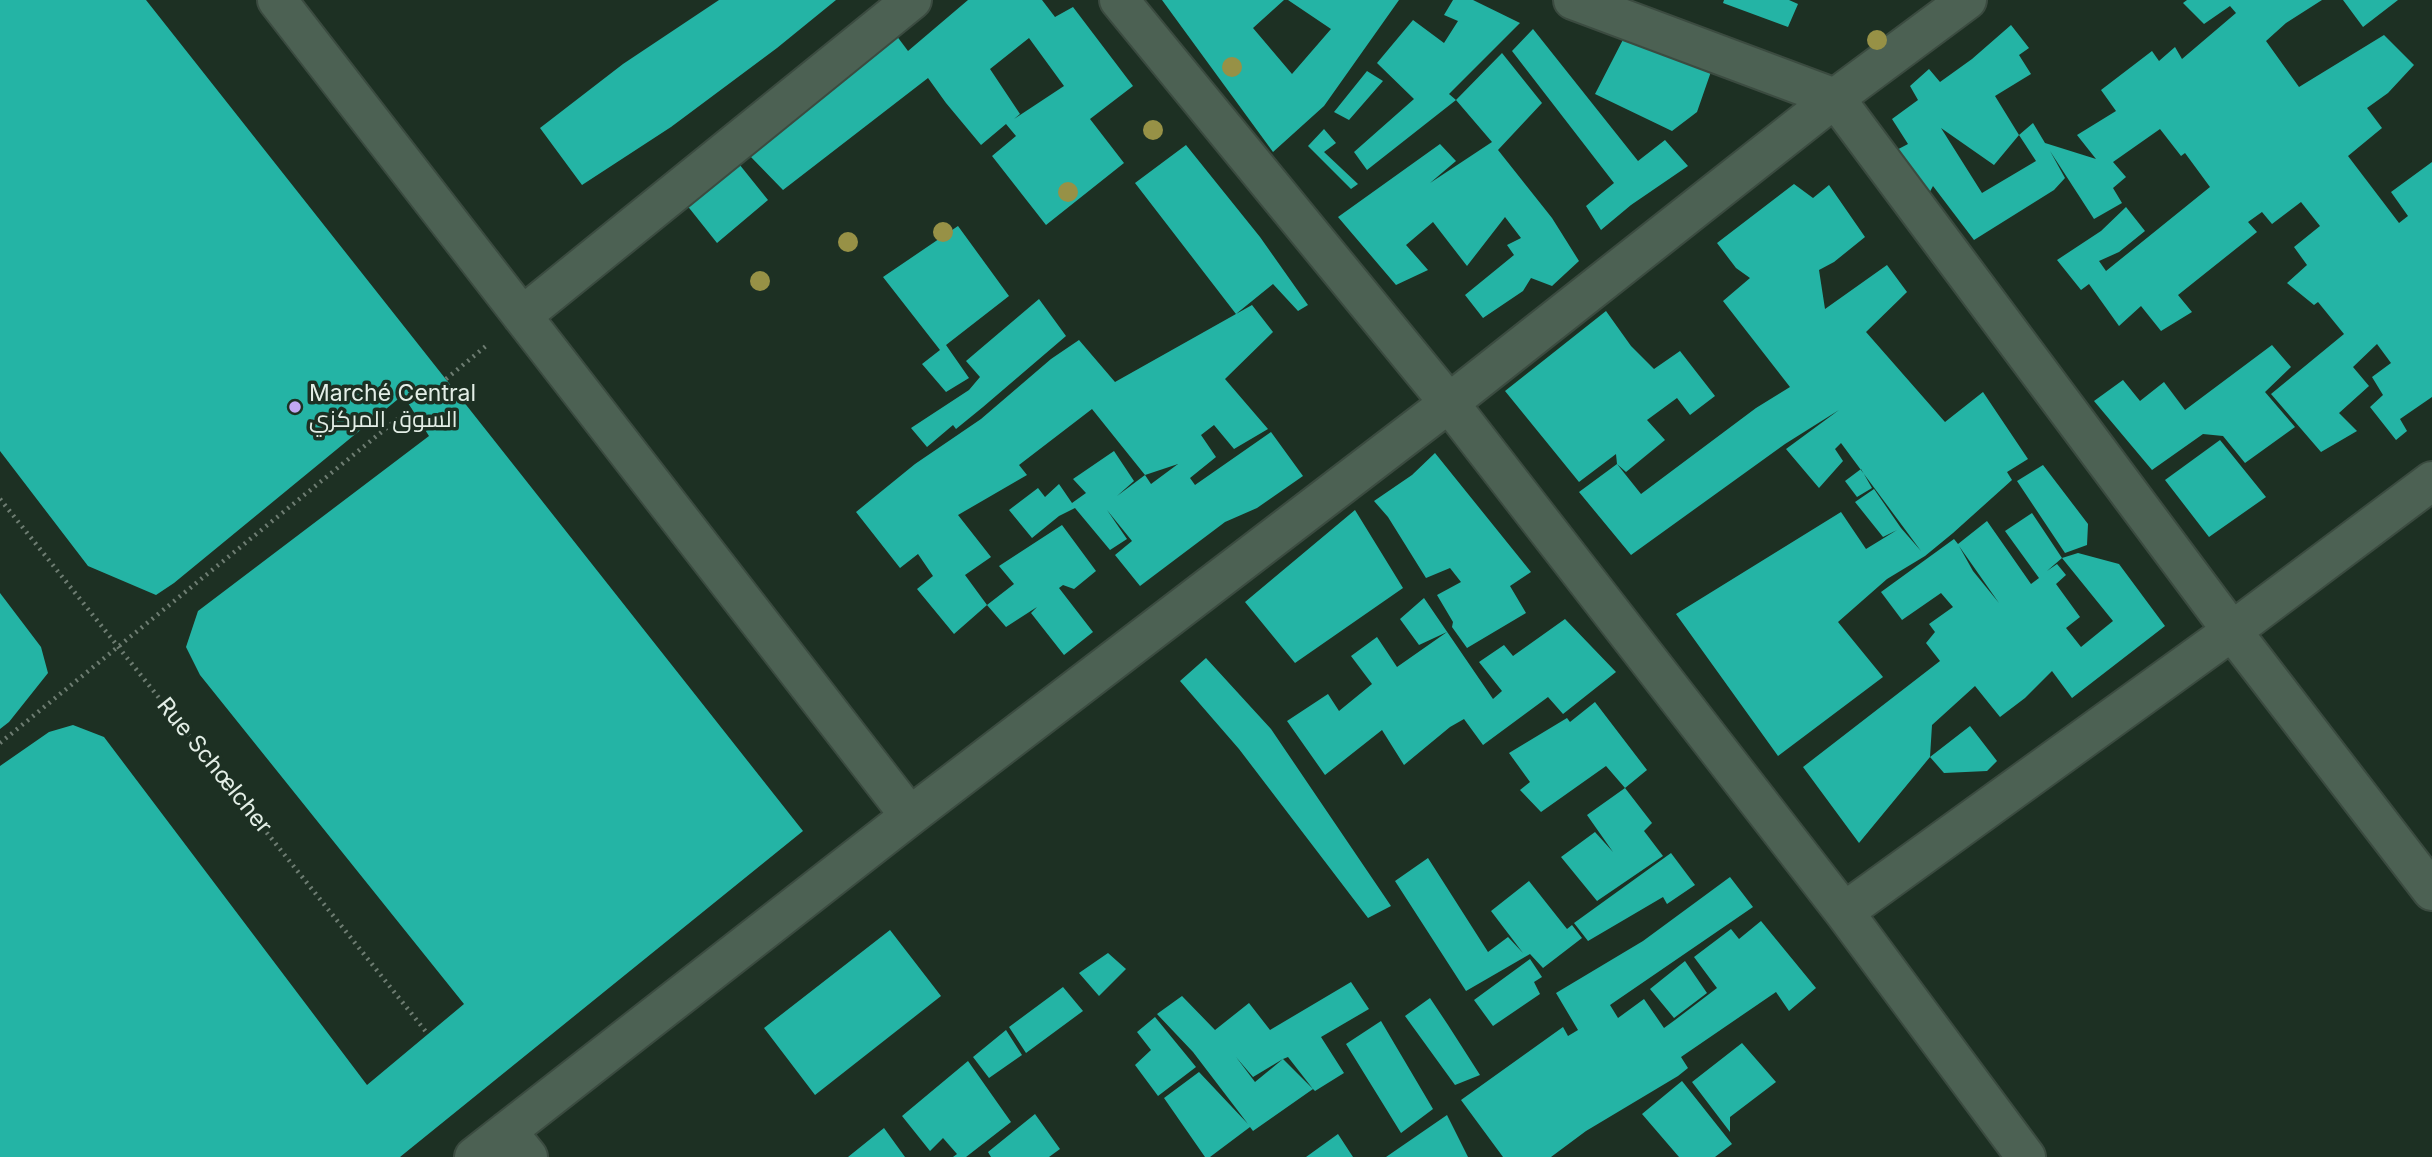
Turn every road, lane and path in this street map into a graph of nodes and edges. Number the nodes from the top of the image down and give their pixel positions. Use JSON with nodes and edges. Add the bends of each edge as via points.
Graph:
{"nodes":[{"id":1,"x":277,"y":0,"type":"edge"},
{"id":2,"x":912,"y":0,"type":"edge"},
{"id":3,"x":1119,"y":0,"type":"edge"},
{"id":4,"x":1573,"y":0,"type":"edge"},
{"id":5,"x":1968,"y":0,"type":"edge"},
{"id":6,"x":1835,"y":98,"type":"junction"},
{"id":7,"x":522,"y":316,"type":"junction"},
{"id":8,"x":1449,"y":403,"type":"junction"},
{"id":9,"x":411,"y":408,"type":"dead end"},
{"id":10,"x":2432,"y":481,"type":"edge"},
{"id":11,"x":0,"y":499,"type":"edge"},
{"id":12,"x":2232,"y":631,"type":"junction"},
{"id":13,"x":118,"y":646,"type":"junction"},
{"id":14,"x":0,"y":743,"type":"edge"},
{"id":15,"x":910,"y":816,"type":"junction"},
{"id":16,"x":2432,"y":891,"type":"edge"},
{"id":17,"x":1844,"y":912,"type":"junction"},
{"id":18,"x":428,"y":1033,"type":"dead end"},
{"id":19,"x":517,"y":1144,"type":"edge"},
{"id":20,"x":474,"y":1157,"type":"edge"},
{"id":21,"x":2026,"y":1157,"type":"edge"}],
"edges":[{"from":1,"to":7,"type":"street"},
{"from":2,"to":7,"type":"street"},
{"from":3,"to":8,"type":"street"},
{"from":4,"to":6,"type":"street"},
{"from":5,"to":6,"type":"street"},
{"from":6,"to":8,"type":"street"},
{"from":6,"to":12,"type":"street"},
{"from":7,"to":15,"type":"street"},
{"from":8,"to":15,"type":"street"},
{"from":8,"to":17,"type":"street"},
{"from":9,"to":13,"type":"path"},
{"from":10,"to":12,"type":"street"},
{"from":11,"to":13,"type":"path","name":"Rue Schœlcher"},
{"from":12,"to":16,"type":"street"},
{"from":12,"to":17,"type":"street"},
{"from":13,"to":14,"type":"path"},
{"from":13,"to":18,"type":"path","name":"Rue Schœlcher"},
{"from":15,"to":19,"type":"street"},
{"from":17,"to":21,"type":"street"},
{"from":19,"to":20,"type":"street"}]}
